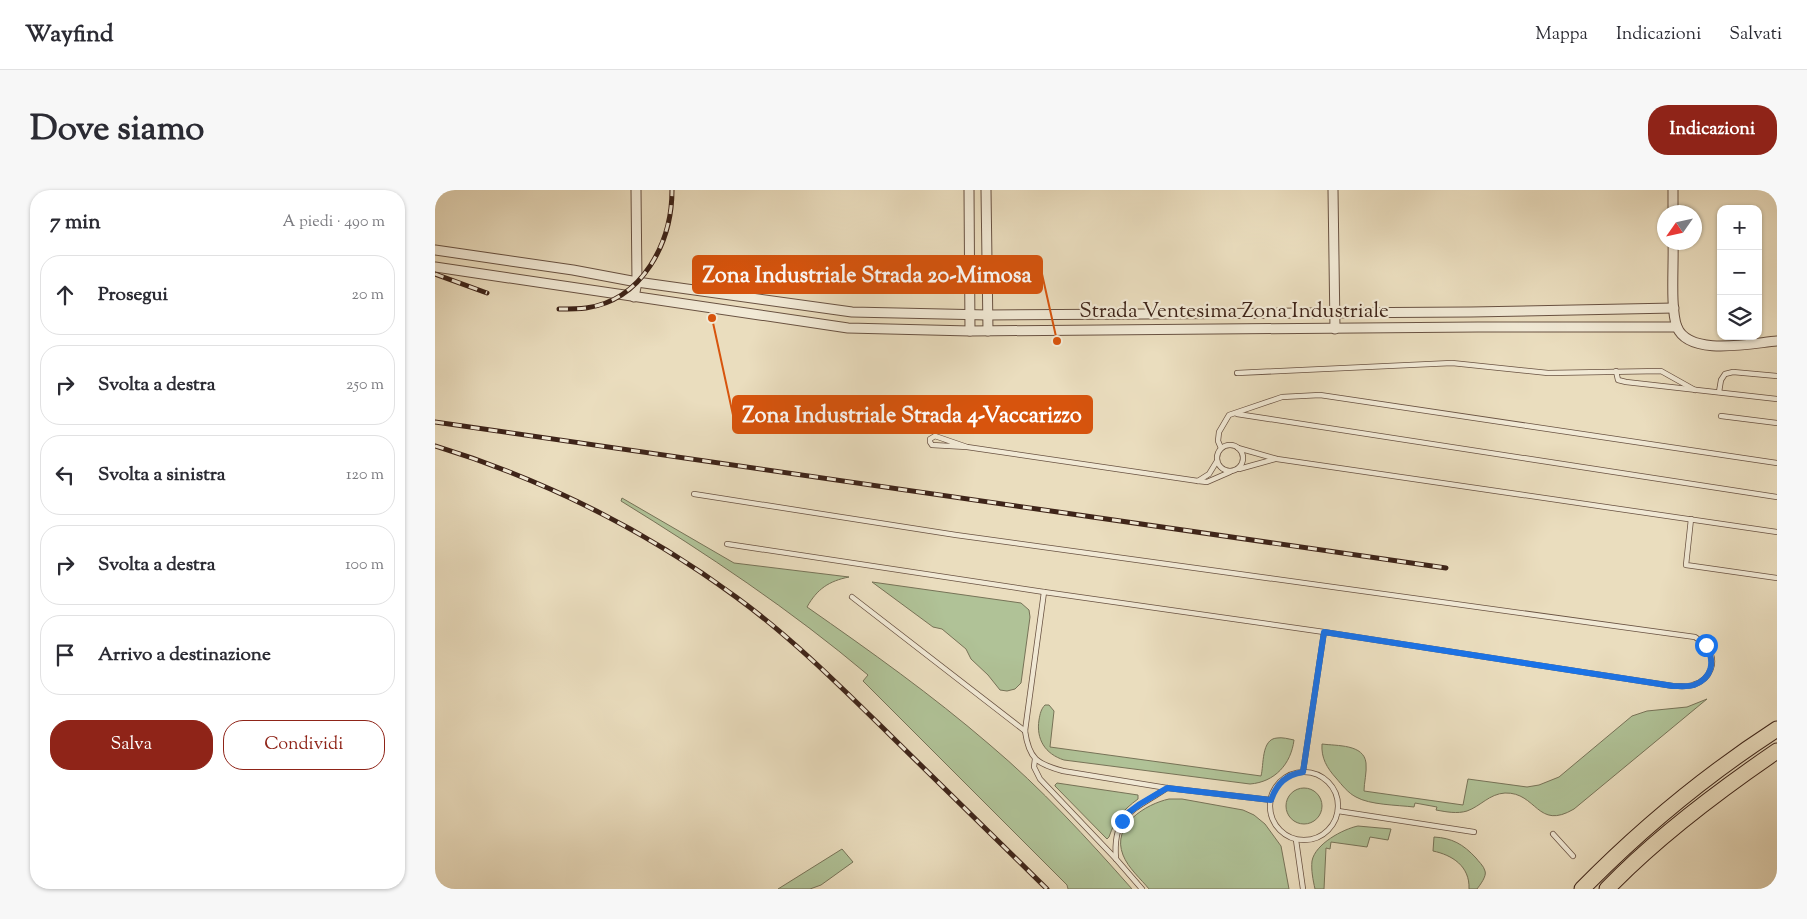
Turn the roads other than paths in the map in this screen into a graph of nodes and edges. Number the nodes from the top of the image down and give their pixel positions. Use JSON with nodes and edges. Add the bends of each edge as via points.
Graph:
{"nodes":[{"id":1,"x":636,"y":190,"type":"edge"},
{"id":2,"x":969,"y":190,"type":"edge"},
{"id":3,"x":986,"y":190,"type":"edge"},
{"id":4,"x":1333,"y":190,"type":"edge"},
{"id":5,"x":1673,"y":190,"type":"edge"},
{"id":6,"x":1673,"y":205,"type":"edge"},
{"id":7,"x":435,"y":250,"type":"edge"},
{"id":8,"x":1673,"y":250,"type":"edge"},
{"id":9,"x":970,"y":264,"type":"junction"},
{"id":10,"x":537,"y":265,"type":"junction"},
{"id":11,"x":987,"y":265,"type":"junction"},
{"id":12,"x":435,"y":267,"type":"edge"},
{"id":13,"x":573,"y":270,"type":"junction"},
{"id":14,"x":535,"y":282,"type":"junction"},
{"id":15,"x":637,"y":282,"type":"junction"},
{"id":16,"x":570,"y":287,"type":"junction"},
{"id":17,"x":634,"y":297,"type":"junction"},
{"id":18,"x":763,"y":299,"type":"junction"},
{"id":19,"x":1674,"y":308,"type":"junction"},
{"id":20,"x":1335,"y":312,"type":"junction"},
{"id":21,"x":1067,"y":314,"type":"junction"},
{"id":22,"x":1143,"y":314,"type":"junction"},
{"id":23,"x":970,"y":315,"type":"junction"},
{"id":24,"x":988,"y":315,"type":"junction"},
{"id":25,"x":762,"y":316,"type":"junction"},
{"id":26,"x":1677,"y":327,"type":"junction"},
{"id":27,"x":1335,"y":329,"type":"junction"},
{"id":28,"x":1067,"y":330,"type":"junction"},
{"id":29,"x":1143,"y":330,"type":"junction"},
{"id":30,"x":970,"y":331,"type":"junction"},
{"id":31,"x":988,"y":331,"type":"junction"},
{"id":32,"x":1777,"y":341,"type":"edge"},
{"id":33,"x":1616,"y":371,"type":"junction"},
{"id":34,"x":1237,"y":373,"type":"dead end"},
{"id":35,"x":1777,"y":376,"type":"edge"},
{"id":36,"x":1695,"y":390,"type":"junction"},
{"id":37,"x":1719,"y":392,"type":"junction"},
{"id":38,"x":1777,"y":399,"type":"edge"},
{"id":39,"x":1236,"y":414,"type":"junction"},
{"id":40,"x":1721,"y":416,"type":"dead end"},
{"id":41,"x":1777,"y":423,"type":"edge"},
{"id":42,"x":967,"y":448,"type":"junction"},
{"id":43,"x":1221,"y":448,"type":"junction"},
{"id":44,"x":1238,"y":448,"type":"junction"},
{"id":45,"x":1277,"y":459,"type":"junction"},
{"id":46,"x":1217,"y":461,"type":"junction"},
{"id":47,"x":1777,"y":463,"type":"edge"},
{"id":48,"x":1238,"y":469,"type":"junction"},
{"id":49,"x":1230,"y":472,"type":"junction"},
{"id":50,"x":1198,"y":481,"type":"junction"},
{"id":51,"x":694,"y":494,"type":"dead end"},
{"id":52,"x":1777,"y":498,"type":"edge"},
{"id":53,"x":1691,"y":518,"type":"junction"},
{"id":54,"x":1777,"y":532,"type":"edge"},
{"id":55,"x":727,"y":544,"type":"dead end"},
{"id":56,"x":1777,"y":578,"type":"edge"},
{"id":57,"x":1044,"y":592,"type":"junction"},
{"id":58,"x":852,"y":597,"type":"dead end"},
{"id":59,"x":1324,"y":632,"type":"junction"},
{"id":60,"x":1776,"y":730,"type":"edge"},
{"id":61,"x":1025,"y":731,"type":"junction"},
{"id":62,"x":1777,"y":751,"type":"edge"},
{"id":63,"x":1035,"y":759,"type":"junction"},
{"id":64,"x":1303,"y":772,"type":"junction"},
{"id":65,"x":1167,"y":788,"type":"junction"},
{"id":66,"x":1271,"y":800,"type":"junction"},
{"id":67,"x":1338,"y":811,"type":"junction"},
{"id":68,"x":1474,"y":832,"type":"dead end"},
{"id":69,"x":1553,"y":834,"type":"dead end"},
{"id":70,"x":1296,"y":840,"type":"junction"},
{"id":71,"x":1573,"y":856,"type":"dead end"},
{"id":72,"x":1116,"y":859,"type":"junction"},
{"id":73,"x":1142,"y":889,"type":"edge"},
{"id":74,"x":1303,"y":889,"type":"edge"},
{"id":75,"x":1582,"y":889,"type":"edge"},
{"id":76,"x":1607,"y":889,"type":"edge"}],
"edges":[{"from":1,"to":15,"type":"street"},
{"from":2,"to":9,"type":"street"},
{"from":3,"to":11,"type":"street"},
{"from":4,"to":20,"type":"street"},
{"from":5,"to":6,"type":"street"},
{"from":7,"to":10,"type":"street","name":"Strada Ventesima Zona Industriale"},
{"from":8,"to":19,"type":"street"},
{"from":9,"to":11,"type":"street"},
{"from":9,"to":23,"type":"street"},
{"from":10,"to":13,"type":"street","name":"Strada Ventesima Zona Industriale"},
{"from":10,"to":14,"type":"street"},
{"from":11,"to":24,"type":"street"},
{"from":12,"to":14,"type":"street","name":"Strada Ventesima Zona Industriale"},
{"from":13,"to":15,"type":"street","name":"Strada Ventesima Zona Industriale"},
{"from":13,"to":16,"type":"street"},
{"from":14,"to":16,"type":"street","name":"Strada Ventesima Zona Industriale"},
{"from":15,"to":17,"type":"street"},
{"from":15,"to":18,"type":"street","name":"Strada Ventesima Zona Industriale"},
{"from":16,"to":17,"type":"street","name":"Strada Ventesima Zona Industriale"},
{"from":17,"to":25,"type":"street","name":"Strada Ventesima Zona Industriale"},
{"from":18,"to":23,"type":"street","name":"Strada Ventesima Zona Industriale","via":[[852,312]]},
{"from":18,"to":25,"type":"street"},
{"from":19,"to":20,"type":"street","name":"Strada Ventesima Zona Industriale"},
{"from":19,"to":26,"type":"street"},
{"from":20,"to":22,"type":"street","name":"Strada Ventesima Zona Industriale"},
{"from":20,"to":27,"type":"street"},
{"from":21,"to":22,"type":"street","name":"Strada Ventesima Zona Industriale"},
{"from":21,"to":24,"type":"street","name":"Strada Ventesima Zona Industriale"},
{"from":21,"to":28,"type":"street"},
{"from":22,"to":29,"type":"street"},
{"from":23,"to":24,"type":"street","name":"Strada Ventesima Zona Industriale"},
{"from":23,"to":30,"type":"street"},
{"from":24,"to":31,"type":"street"},
{"from":25,"to":30,"type":"street","name":"Strada Ventesima Zona Industriale","via":[[848,328]]},
{"from":26,"to":27,"type":"street","name":"Strada Ventesima Zona Industriale"},
{"from":26,"to":32,"type":"street","via":[[1690,341],[1703,346]]},
{"from":27,"to":29,"type":"street","name":"Strada Ventesima Zona Industriale"},
{"from":28,"to":29,"type":"street","name":"Strada Ventesima Zona Industriale"},
{"from":28,"to":31,"type":"street","name":"Strada Ventesima Zona Industriale"},
{"from":30,"to":31,"type":"street","name":"Strada Ventesima Zona Industriale"},
{"from":33,"to":34,"type":"lane","via":[[1548,373],[1452,362]]},
{"from":33,"to":36,"type":"lane","via":[[1661,371]]},
{"from":33,"to":36,"type":"lane","via":[[1618,380],[1626,382]]},
{"from":35,"to":37,"type":"lane","via":[[1725,374]]},
{"from":36,"to":37,"type":"lane"},
{"from":37,"to":38,"type":"lane"},
{"from":39,"to":43,"type":"lane","via":[[1229,415],[1219,432]]},
{"from":39,"to":47,"type":"lane","via":[[1282,397],[1320,395]]},
{"from":39,"to":52,"type":"lane"},
{"from":40,"to":41,"type":"lane"},
{"from":42,"to":42,"type":"lane","via":[[935,436],[929,442],[937,446]]},
{"from":42,"to":50,"type":"lane"},
{"from":43,"to":44,"type":"lane","via":[[1229,445]]},
{"from":43,"to":46,"type":"lane"},
{"from":44,"to":45,"type":"lane"},
{"from":44,"to":48,"type":"lane","via":[[1243,461]]},
{"from":45,"to":48,"type":"lane"},
{"from":45,"to":53,"type":"lane"},
{"from":46,"to":49,"type":"lane","via":[[1221,469]]},
{"from":46,"to":50,"type":"lane","via":[[1209,474]]},
{"from":48,"to":49,"type":"lane"},
{"from":49,"to":50,"type":"lane","via":[[1207,482]]},
{"from":51,"to":59,"type":"lane","via":[[956,535],[1695,637],[1706,645],[1711,654],[1712,668],[1706,678],[1692,685],[1673,686]]},
{"from":53,"to":54,"type":"lane"},
{"from":53,"to":56,"type":"lane","via":[[1686,565]]},
{"from":55,"to":57,"type":"lane"},
{"from":57,"to":59,"type":"lane"},
{"from":57,"to":61,"type":"lane"},
{"from":58,"to":61,"type":"lane"},
{"from":59,"to":64,"type":"lane"},
{"from":60,"to":75,"type":"highway","via":[[1665,812]]},
{"from":61,"to":63,"type":"lane","via":[[1028,748]]},
{"from":62,"to":76,"type":"highway","via":[[1676,826]]},
{"from":63,"to":65,"type":"lane","via":[[1047,767],[1063,771]]},
{"from":63,"to":72,"type":"lane","via":[[1034,767],[1040,779]]},
{"from":64,"to":66,"type":"lane","via":[[1282,780]]},
{"from":64,"to":67,"type":"lane","via":[[1325,779],[1338,799]]},
{"from":65,"to":66,"type":"lane"},
{"from":65,"to":72,"type":"lane","via":[[1140,804],[1122,821],[1115,844]]},
{"from":66,"to":70,"type":"lane","via":[[1275,825]]},
{"from":67,"to":68,"type":"lane"},
{"from":67,"to":70,"type":"lane","via":[[1324,834],[1310,840]]},
{"from":69,"to":71,"type":"lane"},
{"from":70,"to":74,"type":"lane"},
{"from":72,"to":73,"type":"lane"}]}
